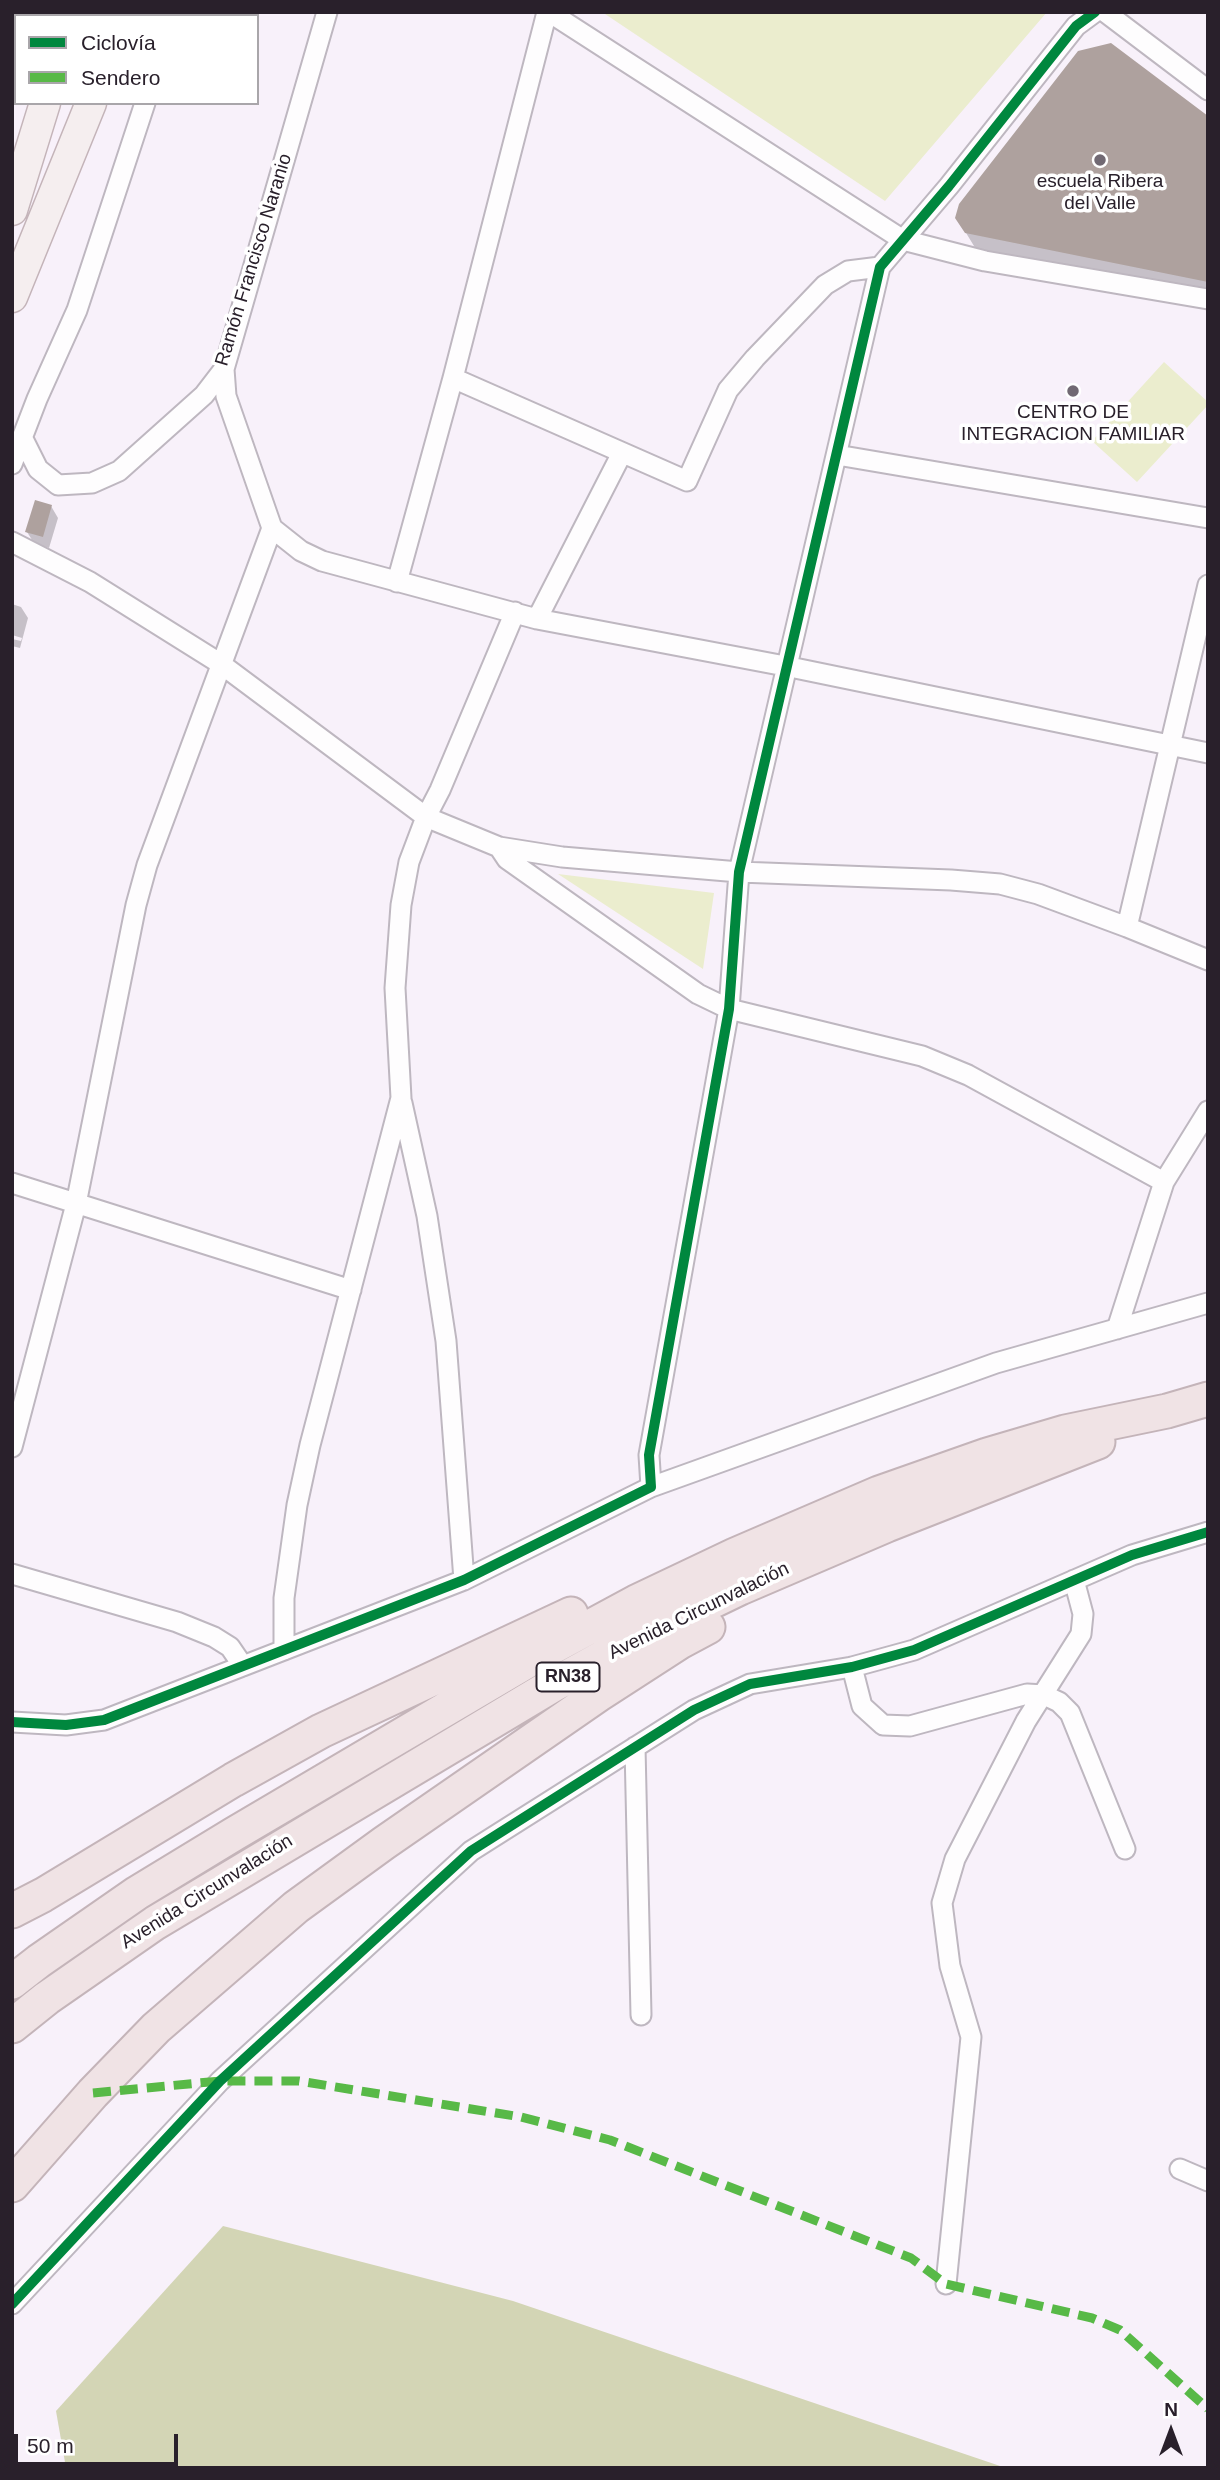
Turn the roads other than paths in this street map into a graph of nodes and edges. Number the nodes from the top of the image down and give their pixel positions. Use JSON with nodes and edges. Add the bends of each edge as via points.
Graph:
{"nodes":[{"id":1,"x":327,"y":12,"type":"edge"},
{"id":2,"x":548,"y":12,"type":"edge"},
{"id":3,"x":1095,"y":12,"type":"edge"},
{"id":4,"x":1105,"y":12,"type":"edge"},
{"id":5,"x":1208,"y":90,"type":"edge"},
{"id":6,"x":45,"y":105,"type":"edge"},
{"id":7,"x":90,"y":105,"type":"edge"},
{"id":8,"x":144,"y":105,"type":"edge"},
{"id":9,"x":15,"y":195,"type":"edge"},
{"id":10,"x":903,"y":240,"type":"junction"},
{"id":11,"x":880,"y":267,"type":"junction"},
{"id":12,"x":12,"y":297,"type":"edge"},
{"id":13,"x":1208,"y":299,"type":"edge"},
{"id":14,"x":224,"y":369,"type":"junction"},
{"id":15,"x":453,"y":378,"type":"junction"},
{"id":16,"x":22,"y":437,"type":"junction"},
{"id":17,"x":622,"y":453,"type":"junction"},
{"id":18,"x":837,"y":455,"type":"junction"},
{"id":19,"x":12,"y":464,"type":"edge"},
{"id":20,"x":1208,"y":518,"type":"edge"},
{"id":21,"x":272,"y":528,"type":"junction"},
{"id":22,"x":12,"y":542,"type":"edge"},
{"id":23,"x":397,"y":582,"type":"junction"},
{"id":24,"x":1208,"y":585,"type":"edge"},
{"id":25,"x":515,"y":612,"type":"junction"},
{"id":26,"x":537,"y":619,"type":"junction"},
{"id":27,"x":221,"y":664,"type":"junction"},
{"id":28,"x":785,"y":666,"type":"junction"},
{"id":29,"x":1171,"y":746,"type":"junction"},
{"id":30,"x":1208,"y":753,"type":"edge"},
{"id":31,"x":426,"y":817,"type":"junction"},
{"id":32,"x":499,"y":847,"type":"junction"},
{"id":33,"x":739,"y":872,"type":"junction"},
{"id":34,"x":1127,"y":927,"type":"junction"},
{"id":35,"x":1208,"y":960,"type":"edge"},
{"id":36,"x":729,"y":1009,"type":"junction"},
{"id":37,"x":401,"y":1098,"type":"junction"},
{"id":38,"x":1208,"y":1111,"type":"edge"},
{"id":39,"x":1164,"y":1182,"type":"junction"},
{"id":40,"x":12,"y":1184,"type":"edge"},
{"id":41,"x":76,"y":1204,"type":"junction"},
{"id":42,"x":351,"y":1290,"type":"junction"},
{"id":43,"x":1208,"y":1303,"type":"edge"},
{"id":44,"x":1117,"y":1329,"type":"junction"},
{"id":45,"x":1208,"y":1399,"type":"edge"},
{"id":46,"x":1167,"y":1411,"type":"junction"},
{"id":47,"x":12,"y":1447,"type":"edge"},
{"id":48,"x":1017,"y":1474,"type":"junction"},
{"id":49,"x":651,"y":1487,"type":"junction"},
{"id":50,"x":879,"y":1493,"type":"junction"},
{"id":51,"x":1208,"y":1532,"type":"edge"},
{"id":52,"x":12,"y":1574,"type":"edge"},
{"id":53,"x":464,"y":1580,"type":"junction"},
{"id":54,"x":1074,"y":1580,"type":"junction"},
{"id":55,"x":284,"y":1650,"type":"junction"},
{"id":56,"x":243,"y":1666,"type":"junction"},
{"id":57,"x":852,"y":1667,"type":"junction"},
{"id":58,"x":1044,"y":1695,"type":"junction"},
{"id":59,"x":12,"y":1721,"type":"edge"},
{"id":60,"x":635,"y":1747,"type":"junction"},
{"id":61,"x":1125,"y":1849,"type":"dead end"},
{"id":62,"x":12,"y":1911,"type":"edge"},
{"id":63,"x":12,"y":1982,"type":"edge"},
{"id":64,"x":641,"y":2015,"type":"dead end"},
{"id":65,"x":12,"y":2026,"type":"edge"},
{"id":66,"x":1180,"y":2169,"type":"dead end"},
{"id":67,"x":1208,"y":2181,"type":"edge"},
{"id":68,"x":12,"y":2185,"type":"edge"},
{"id":69,"x":946,"y":2284,"type":"dead end"},
{"id":70,"x":12,"y":2304,"type":"edge"}],
"edges":[{"from":1,"to":14,"type":"street","name":"Ramón Francisco Naranio"},
{"from":2,"to":10,"type":"street"},
{"from":2,"to":15,"type":"street"},
{"from":3,"to":10,"type":"street","via":[[1076,26]]},
{"from":4,"to":5,"type":"street"},
{"from":6,"to":9,"type":"main road"},
{"from":7,"to":12,"type":"main road"},
{"from":8,"to":16,"type":"street","via":[[76,310]]},
{"from":10,"to":11,"type":"street"},
{"from":10,"to":13,"type":"street","via":[[985,261]]},
{"from":11,"to":17,"type":"street","via":[[848,271],[825,285],[755,358],[728,390],[687,481]]},
{"from":11,"to":18,"type":"street"},
{"from":14,"to":16,"type":"street","name":"Ramón Francisco Naranio","via":[[204,395],[119,471],[92,483],[58,485],[38,468]]},
{"from":14,"to":21,"type":"street","via":[[226,396]]},
{"from":15,"to":17,"type":"street"},
{"from":15,"to":23,"type":"street"},
{"from":16,"to":19,"type":"street"},
{"from":17,"to":26,"type":"street"},
{"from":18,"to":20,"type":"street"},
{"from":18,"to":28,"type":"street"},
{"from":21,"to":23,"type":"street","via":[[322,561]]},
{"from":21,"to":27,"type":"street"},
{"from":22,"to":27,"type":"street","via":[[90,582]]},
{"from":23,"to":25,"type":"street"},
{"from":24,"to":29,"type":"street"},
{"from":25,"to":26,"type":"street"},
{"from":25,"to":31,"type":"street"},
{"from":26,"to":28,"type":"street"},
{"from":27,"to":31,"type":"street"},
{"from":27,"to":41,"type":"street","via":[[146,866]]},
{"from":28,"to":29,"type":"street"},
{"from":28,"to":33,"type":"street"},
{"from":29,"to":30,"type":"street"},
{"from":29,"to":34,"type":"street"},
{"from":31,"to":32,"type":"street"},
{"from":31,"to":37,"type":"street","via":[[409,862],[401,905],[395,988]]},
{"from":32,"to":33,"type":"street"},
{"from":32,"to":36,"type":"street","via":[[506,859],[698,994]]},
{"from":33,"to":34,"type":"street","via":[[1000,884]]},
{"from":33,"to":36,"type":"street"},
{"from":34,"to":35,"type":"street"},
{"from":36,"to":39,"type":"street","via":[[922,1056],[968,1075]]},
{"from":36,"to":49,"type":"street","via":[[649,1455]]},
{"from":37,"to":42,"type":"street"},
{"from":37,"to":53,"type":"street","via":[[427,1216],[446,1341]]},
{"from":38,"to":39,"type":"street"},
{"from":39,"to":44,"type":"street"},
{"from":40,"to":41,"type":"street"},
{"from":41,"to":42,"type":"street"},
{"from":41,"to":47,"type":"street"},
{"from":42,"to":55,"type":"street","via":[[297,1505],[284,1598]]},
{"from":43,"to":44,"type":"street"},
{"from":44,"to":49,"type":"street","via":[[996,1363]]},
{"from":45,"to":46,"type":"highway","name":"Avenida Circunvalación","number":"RN38"},
{"from":46,"to":48,"type":"highway","name":"Avenida Circunvalación","number":"RN38"},
{"from":46,"to":50,"type":"highway","name":"Avenida Circunvalación","number":"RN38","via":[[1065,1432]]},
{"from":48,"to":65,"type":"highway","name":"Avenida Circunvalación","number":"RN38","via":[[740,1588],[649,1632],[155,1923]]},
{"from":48,"to":68,"type":"highway","via":[[943,1518],[760,1599],[680,1642],[384,1843],[296,1907],[156,2028]]},
{"from":49,"to":53,"type":"street"},
{"from":50,"to":62,"type":"highway","via":[[742,1541],[395,1694],[244,1774]]},
{"from":50,"to":63,"type":"highway","name":"Avenida Circunvalación","number":"RN38","via":[[734,1555],[536,1656],[137,1894]]},
{"from":51,"to":54,"type":"street","via":[[1132,1555]]},
{"from":52,"to":56,"type":"street","via":[[177,1622],[230,1647]]},
{"from":53,"to":55,"type":"street"},
{"from":54,"to":57,"type":"street","via":[[914,1650]]},
{"from":54,"to":58,"type":"street","via":[[1083,1614],[1081,1634]]},
{"from":55,"to":56,"type":"street"},
{"from":56,"to":59,"type":"street","via":[[104,1720],[66,1725]]},
{"from":57,"to":58,"type":"street","via":[[862,1706],[883,1725],[910,1726],[1027,1694]]},
{"from":57,"to":60,"type":"street","via":[[750,1684],[694,1710]]},
{"from":58,"to":61,"type":"street","via":[[1070,1713]]},
{"from":58,"to":69,"type":"street","via":[[955,1858],[942,1903],[950,1966],[971,2037]]},
{"from":60,"to":64,"type":"street"},
{"from":60,"to":70,"type":"street","via":[[471,1851],[220,2081]]},
{"from":66,"to":67,"type":"street"}]}
